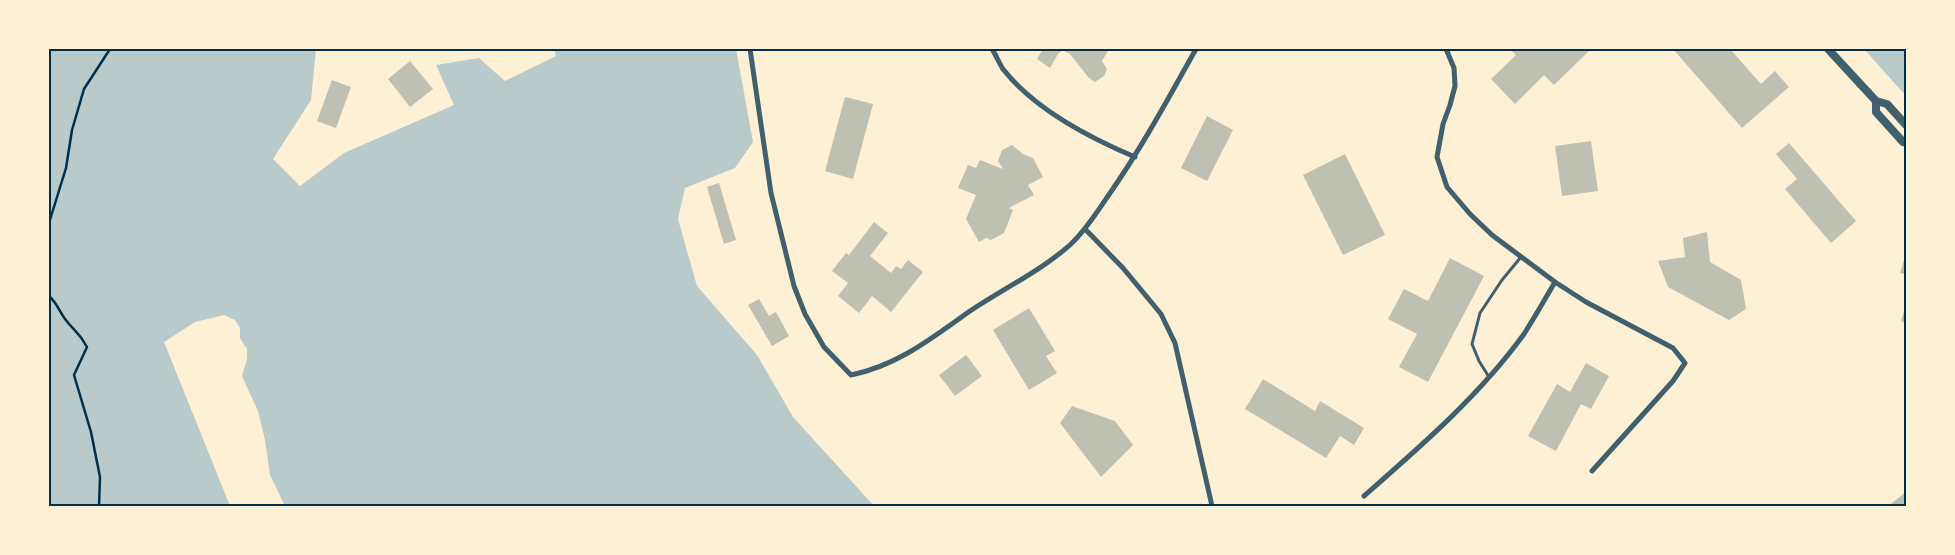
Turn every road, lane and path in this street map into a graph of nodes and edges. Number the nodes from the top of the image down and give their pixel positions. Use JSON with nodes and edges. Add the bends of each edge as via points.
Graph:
{"nodes":[{"id":1,"x":110,"y":49,"type":"edge"},
{"id":2,"x":750,"y":49,"type":"edge"},
{"id":3,"x":992,"y":49,"type":"edge"},
{"id":4,"x":1196,"y":49,"type":"edge"},
{"id":5,"x":1446,"y":49,"type":"edge"},
{"id":6,"x":1828,"y":49,"type":"edge"},
{"id":7,"x":1876,"y":101,"type":"junction"},
{"id":8,"x":1906,"y":125,"type":"edge"},
{"id":9,"x":1906,"y":143,"type":"edge"},
{"id":10,"x":1135,"y":157,"type":"junction"},
{"id":11,"x":49,"y":223,"type":"edge"},
{"id":12,"x":1085,"y":229,"type":"junction"},
{"id":13,"x":1522,"y":257,"type":"junction"},
{"id":14,"x":1555,"y":282,"type":"junction"},
{"id":15,"x":49,"y":296,"type":"edge"},
{"id":16,"x":1489,"y":377,"type":"junction"},
{"id":17,"x":1592,"y":471,"type":"dead end"},
{"id":18,"x":1364,"y":496,"type":"dead end"},
{"id":19,"x":99,"y":506,"type":"edge"},
{"id":20,"x":1212,"y":506,"type":"edge"}],
"edges":[{"from":1,"to":11,"type":"path","via":[[84,89],[72,130],[66,168]]},
{"from":2,"to":12,"type":"street","via":[[771,193],[794,286],[824,347],[851,375],[872,371],[914,351],[1043,266],[1072,244]]},
{"from":3,"to":10,"type":"street","via":[[1003,69],[1026,93],[1069,124]]},
{"from":4,"to":10,"type":"street"},
{"from":5,"to":13,"type":"street","via":[[1454,68],[1454,86],[1438,146],[1441,172],[1447,187],[1470,214]]},
{"from":6,"to":7,"type":"street"},
{"from":7,"to":8,"type":"street","via":[[1888,104]]},
{"from":7,"to":9,"type":"street","via":[[1876,112]]},
{"from":10,"to":12,"type":"street"},
{"from":12,"to":20,"type":"street","via":[[1161,314],[1175,343]]},
{"from":13,"to":14,"type":"street"},
{"from":13,"to":16,"type":"lane","via":[[1480,313],[1472,344]]},
{"from":14,"to":16,"type":"street","via":[[1524,333]]},
{"from":14,"to":17,"type":"street","via":[[1673,348],[1686,363]]},
{"from":15,"to":19,"type":"path","via":[[80,334],[87,348],[74,375],[91,432],[100,478]]},
{"from":16,"to":18,"type":"street","via":[[1428,440]]}]}
